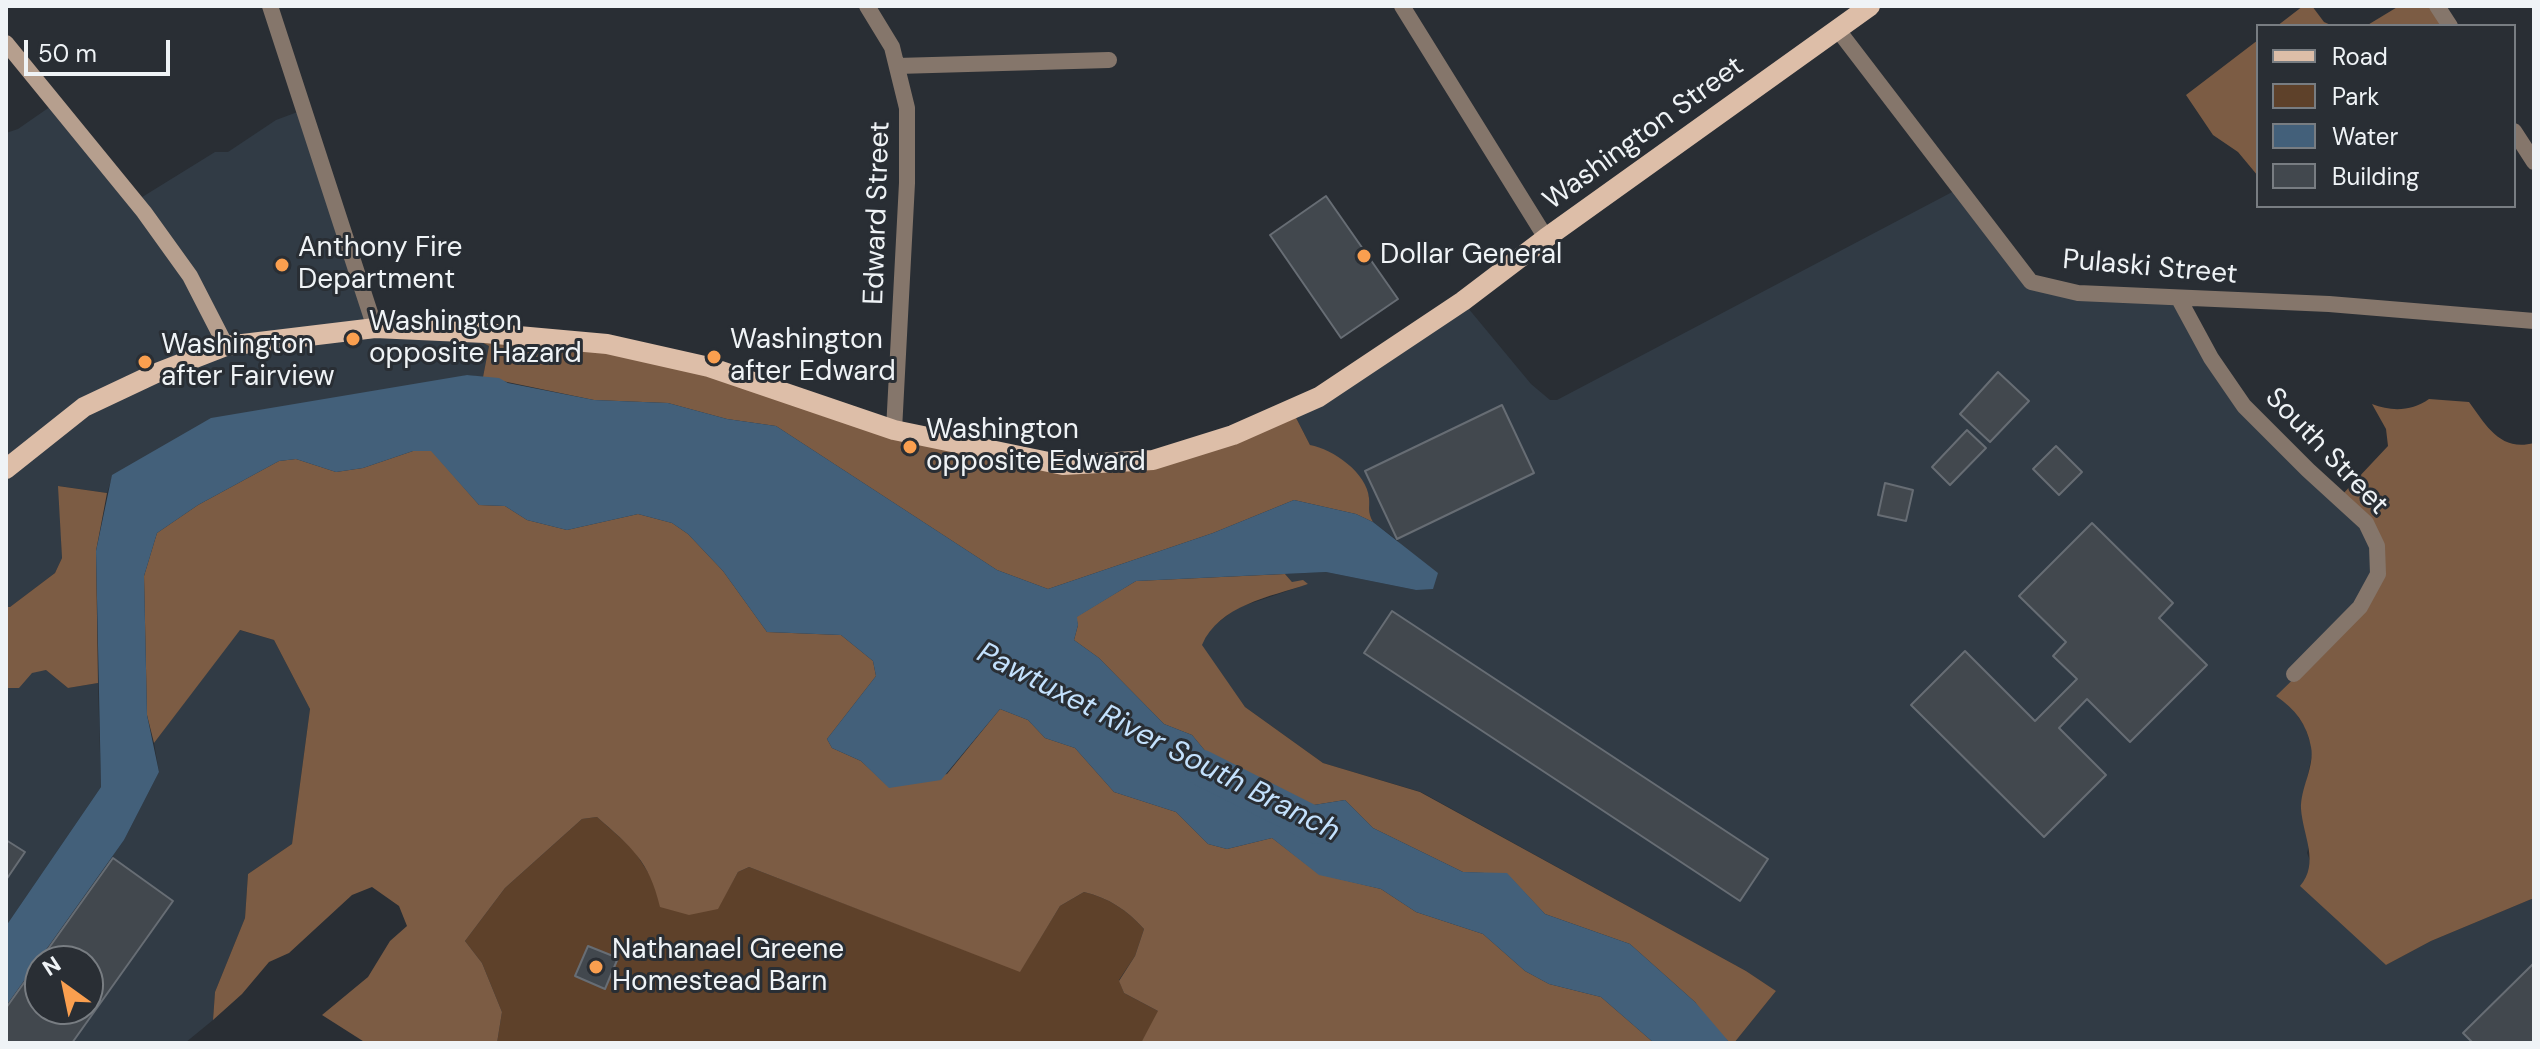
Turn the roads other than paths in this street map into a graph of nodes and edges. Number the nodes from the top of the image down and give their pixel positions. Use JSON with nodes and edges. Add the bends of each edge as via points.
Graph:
{"nodes":[{"id":1,"x":270,"y":6,"type":"edge"},
{"id":2,"x":867,"y":6,"type":"edge"},
{"id":3,"x":1402,"y":6,"type":"edge"},
{"id":4,"x":1870,"y":6,"type":"edge"},
{"id":5,"x":2437,"y":6,"type":"edge"},
{"id":6,"x":2449,"y":24,"type":"edge"},
{"id":7,"x":1838,"y":30,"type":"junction"},
{"id":8,"x":6,"y":43,"type":"edge"},
{"id":9,"x":1109,"y":60,"type":"dead end"},
{"id":10,"x":897,"y":66,"type":"junction"},
{"id":11,"x":2516,"y":134,"type":"edge"},
{"id":12,"x":2534,"y":162,"type":"edge"},
{"id":13,"x":1546,"y":238,"type":"junction"},
{"id":14,"x":2179,"y":299,"type":"junction"},
{"id":15,"x":2534,"y":321,"type":"edge"},
{"id":16,"x":375,"y":328,"type":"junction"},
{"id":17,"x":226,"y":346,"type":"junction"},
{"id":18,"x":894,"y":430,"type":"junction"},
{"id":19,"x":6,"y":469,"type":"edge"},
{"id":20,"x":2294,"y":674,"type":"dead end"}],
"edges":[{"from":1,"to":16,"type":"street"},
{"from":2,"to":10,"type":"street","name":"Edward Street","via":[[892,47]]},
{"from":3,"to":13,"type":"street"},
{"from":4,"to":7,"type":"main road","name":"Washington Street"},
{"from":5,"to":6,"type":"street"},
{"from":7,"to":13,"type":"main road","name":"Washington Street"},
{"from":7,"to":14,"type":"street","name":"Pulaski Street","via":[[2031,282],[2078,293]]},
{"from":8,"to":17,"type":"main road","via":[[144,212],[190,276]]},
{"from":9,"to":10,"type":"street"},
{"from":10,"to":18,"type":"street","name":"Edward Street","via":[[907,108],[907,183]]},
{"from":11,"to":12,"type":"street"},
{"from":13,"to":18,"type":"main road","name":"Washington Street","via":[[1319,397],[1233,435],[1153,460],[1063,465]]},
{"from":14,"to":15,"type":"street","name":"Pulaski Street","via":[[2329,304]]},
{"from":14,"to":20,"type":"street","name":"South Street","via":[[2244,406],[2366,523],[2377,546],[2378,574],[2360,607]]},
{"from":16,"to":17,"type":"main road","name":"Washington Street"},
{"from":16,"to":18,"type":"main road","name":"Washington Street","via":[[607,344],[709,367]]},
{"from":17,"to":19,"type":"main road","name":"Washington Street","via":[[84,407]]}]}
